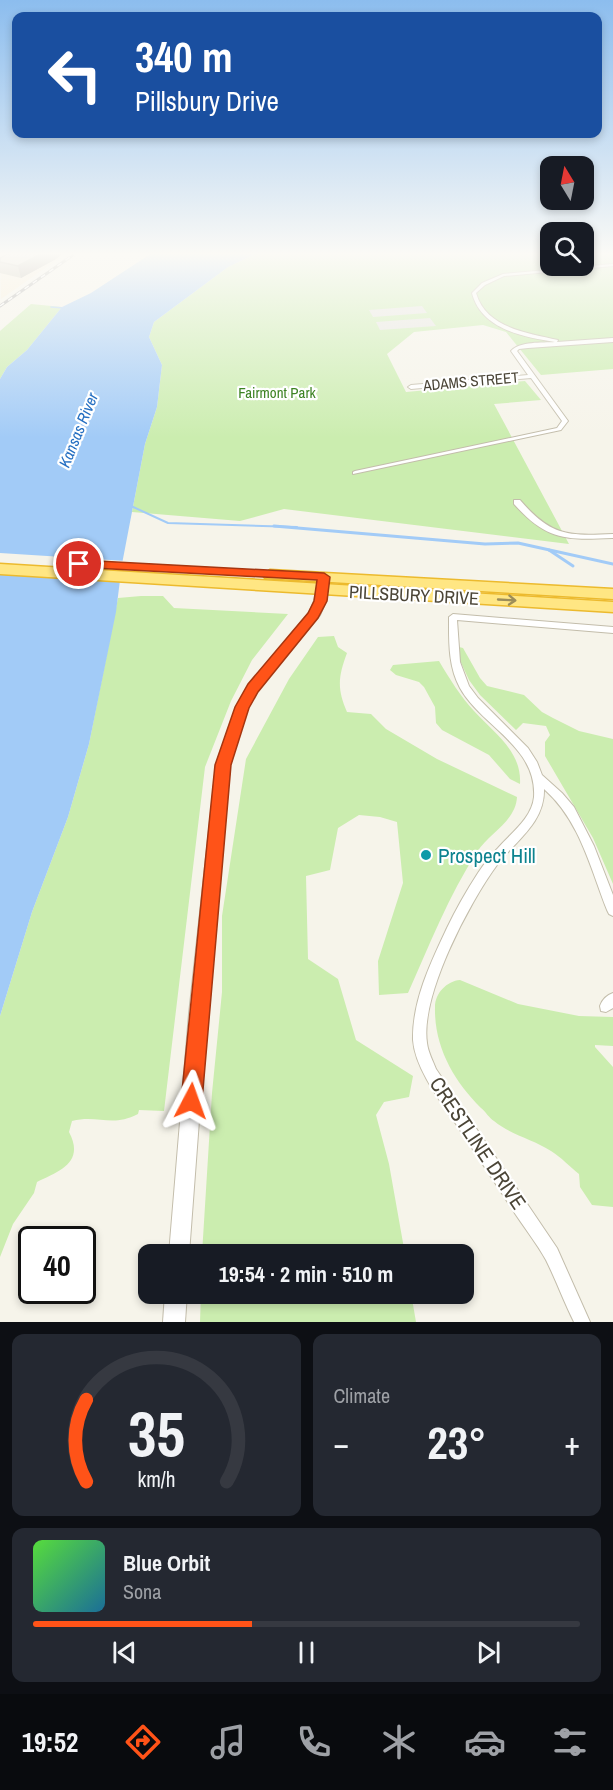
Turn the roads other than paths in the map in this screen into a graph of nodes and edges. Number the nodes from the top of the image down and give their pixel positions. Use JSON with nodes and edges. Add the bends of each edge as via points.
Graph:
{"nodes":[{"id":1,"x":487,"y":315,"type":"edge"},
{"id":2,"x":613,"y":340,"type":"edge"},
{"id":3,"x":579,"y":343,"type":"junction"},
{"id":4,"x":531,"y":376,"type":"junction"},
{"id":5,"x":411,"y":387,"type":"dead end"},
{"id":6,"x":355,"y":473,"type":"dead end"},
{"id":7,"x":517,"y":502,"type":"dead end"},
{"id":8,"x":613,"y":536,"type":"edge"},
{"id":9,"x":0,"y":560,"type":"edge"},
{"id":10,"x":0,"y":569,"type":"edge"},
{"id":11,"x":232,"y":578,"type":"junction"},
{"id":12,"x":323,"y":583,"type":"junction"},
{"id":13,"x":613,"y":594,"type":"edge"},
{"id":14,"x":613,"y":607,"type":"edge"},
{"id":15,"x":613,"y":630,"type":"edge"},
{"id":16,"x":537,"y":777,"type":"junction"},
{"id":17,"x":613,"y":910,"type":"edge"},
{"id":18,"x":180,"y":1244,"type":"edge"},
{"id":19,"x":176,"y":1304,"type":"edge"},
{"id":20,"x":174,"y":1322,"type":"edge"},
{"id":21,"x":582,"y":1322,"type":"edge"}],
"edges":[{"from":1,"to":3,"type":"street","via":[[530,336]]},
{"from":2,"to":3,"type":"street"},
{"from":3,"to":4,"type":"street","via":[[517,348],[515,355]]},
{"from":4,"to":5,"type":"street","name":"ADAMS STREET"},
{"from":4,"to":6,"type":"street","via":[[565,421],[559,429]]},
{"from":7,"to":8,"type":"street","via":[[541,526],[568,538]]},
{"from":9,"to":11,"type":"highway","name":"PILLSBURY DRIVE"},
{"from":10,"to":11,"type":"highway","name":"PILLSBURY DRIVE"},
{"from":11,"to":12,"type":"highway","name":"PILLSBURY DRIVE"},
{"from":12,"to":13,"type":"highway","name":"PILLSBURY DRIVE"},
{"from":12,"to":14,"type":"highway","name":"PILLSBURY DRIVE","one_way":true},
{"from":12,"to":18,"type":"street","via":[[314,615],[253,688],[242,707],[223,765]]},
{"from":15,"to":16,"type":"street","name":"CRESTLINE DRIVE","via":[[453,617],[455,663],[465,687],[479,707],[530,758]]},
{"from":16,"to":17,"type":"street","via":[[571,811]]},
{"from":16,"to":21,"type":"street","name":"CRESTLINE DRIVE","via":[[539,798],[528,823],[483,874],[436,965],[422,1005],[420,1042],[430,1073],[551,1254]]},
{"from":19,"to":20,"type":"street"}]}
